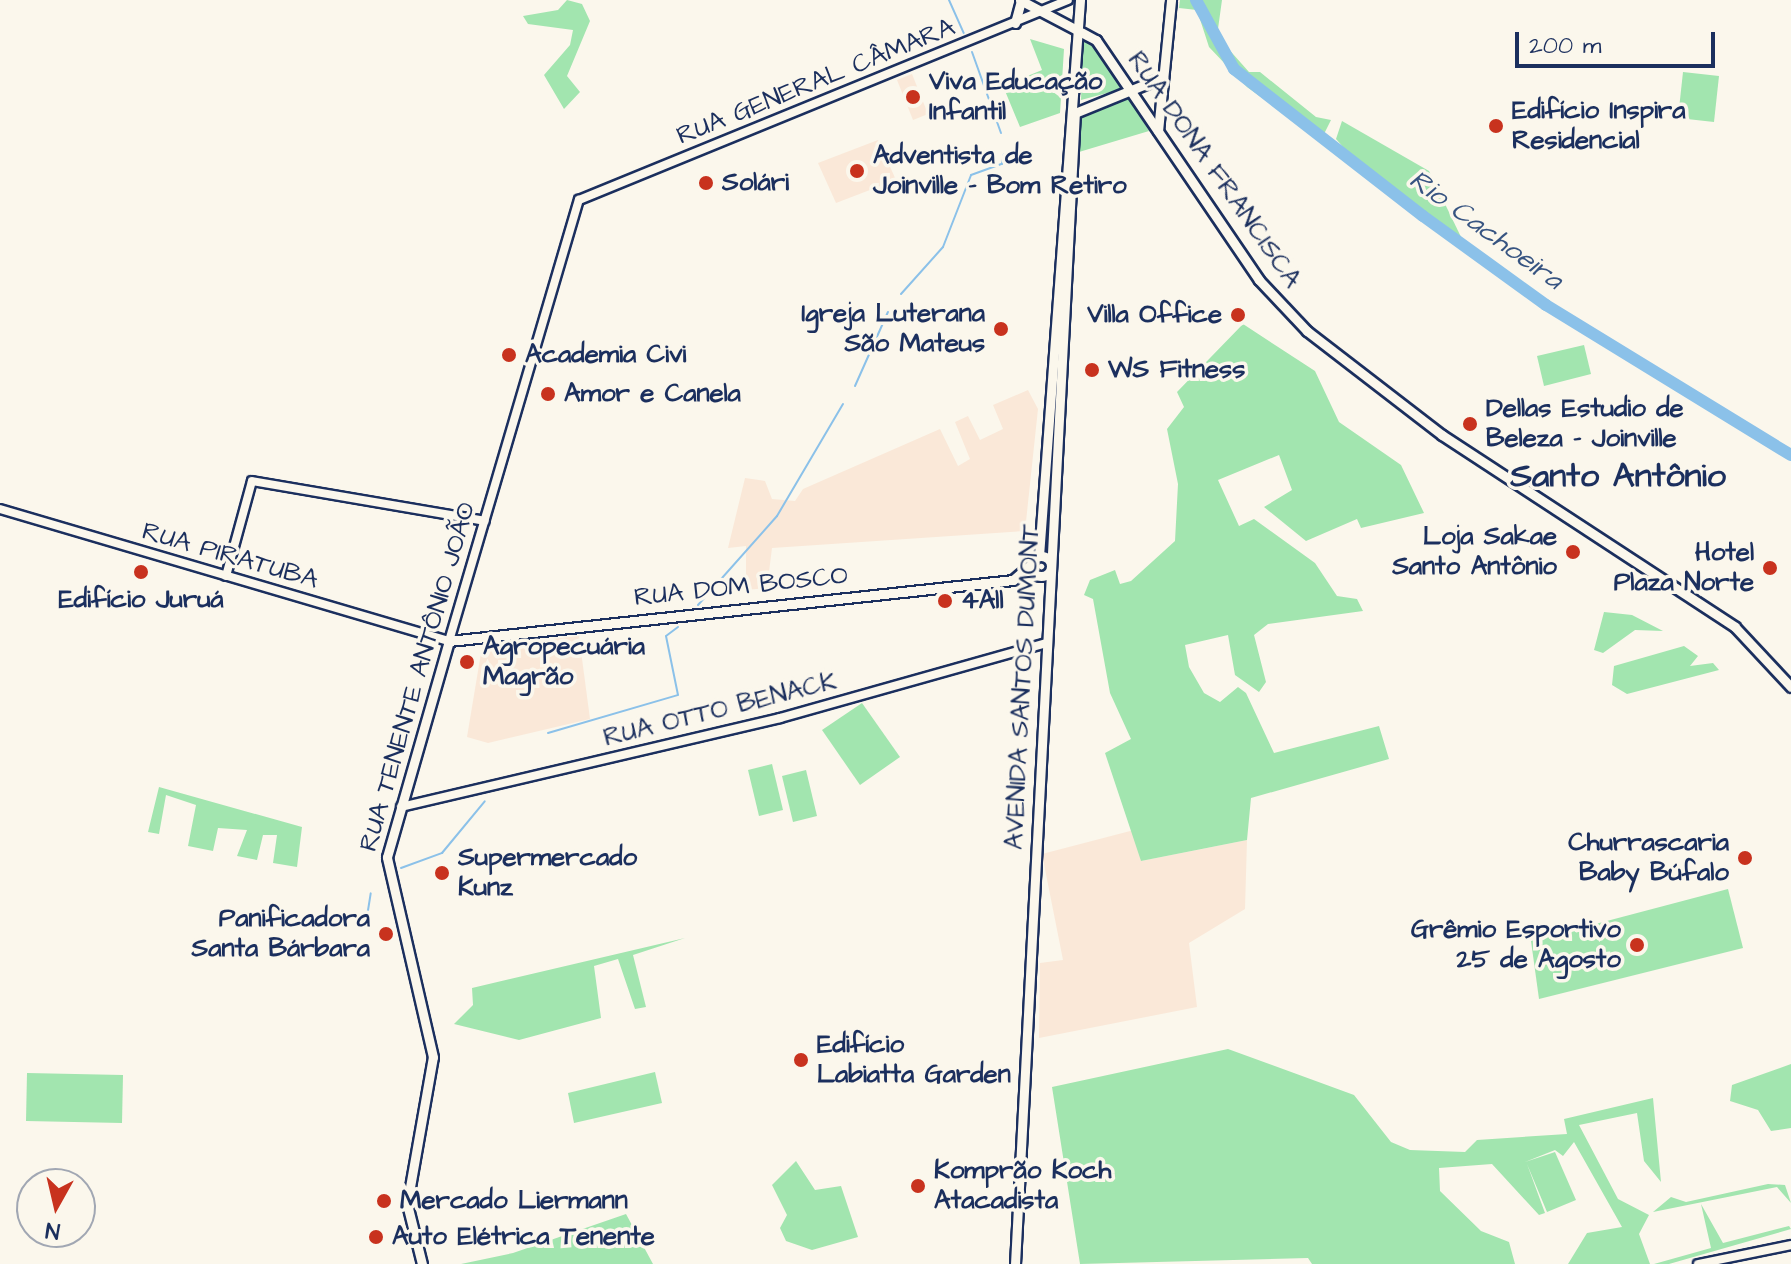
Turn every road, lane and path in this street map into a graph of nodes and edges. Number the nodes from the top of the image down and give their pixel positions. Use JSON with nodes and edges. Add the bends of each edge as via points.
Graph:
{"nodes":[{"id":1,"x":1021,"y":0,"type":"edge"},
{"id":2,"x":1068,"y":0,"type":"edge"},
{"id":3,"x":1080,"y":0,"type":"edge"},
{"id":4,"x":1171,"y":0,"type":"edge"},
{"id":5,"x":1045,"y":11,"type":"junction"},
{"id":6,"x":1015,"y":23,"type":"junction"},
{"id":7,"x":1079,"y":24,"type":"junction"},
{"id":8,"x":1163,"y":77,"type":"junction"},
{"id":9,"x":1130,"y":90,"type":"junction"},
{"id":10,"x":1074,"y":91,"type":"junction"},
{"id":11,"x":1079,"y":112,"type":"junction"},
{"id":12,"x":1158,"y":131,"type":"junction"},
{"id":13,"x":579,"y":200,"type":"joint"},
{"id":14,"x":0,"y":509,"type":"edge"},
{"id":15,"x":485,"y":521,"type":"junction"},
{"id":16,"x":1039,"y":556,"type":"junction"},
{"id":17,"x":1030,"y":565,"type":"junction"},
{"id":18,"x":1051,"y":566,"type":"junction"},
{"id":19,"x":226,"y":576,"type":"junction"},
{"id":20,"x":449,"y":641,"type":"junction"},
{"id":21,"x":1047,"y":643,"type":"junction"},
{"id":22,"x":1791,"y":687,"type":"edge"},
{"id":23,"x":401,"y":807,"type":"junction"},
{"id":24,"x":1791,"y":1245,"type":"edge"},
{"id":25,"x":422,"y":1264,"type":"edge"},
{"id":26,"x":1015,"y":1264,"type":"edge"},
{"id":27,"x":1698,"y":1264,"type":"edge"}],
"edges":[{"from":1,"to":5,"type":"main road"},
{"from":1,"to":6,"type":"main road"},
{"from":2,"to":5,"type":"main road","name":"RUA GENERAL CÂMARA"},
{"from":3,"to":7,"type":"main road","name":"AVENIDA SANTOS DUMONT"},
{"from":4,"to":8,"type":"main road"},
{"from":5,"to":6,"type":"main road","name":"RUA GENERAL CÂMARA"},
{"from":5,"to":7,"type":"main road"},
{"from":6,"to":13,"type":"main road","name":"RUA GENERAL CÂMARA"},
{"from":7,"to":9,"type":"main road","name":"RUA DONA FRANCISCA"},
{"from":7,"to":10,"type":"main road","name":"AVENIDA SANTOS DUMONT"},
{"from":8,"to":9,"type":"main road"},
{"from":8,"to":12,"type":"main road"},
{"from":9,"to":11,"type":"main road"},
{"from":9,"to":12,"type":"main road","name":"RUA DONA FRANCISCA"},
{"from":10,"to":11,"type":"main road"},
{"from":10,"to":16,"type":"main road","name":"AVENIDA SANTOS DUMONT"},
{"from":11,"to":18,"type":"main road","name":"AVENIDA SANTOS DUMONT"},
{"from":12,"to":22,"type":"main road","name":"RUA DONA FRANCISCA","via":[[1269,294],[1307,331],[1442,435],[1735,627]]},
{"from":13,"to":15,"type":"main road","name":"RUA TENENTE ANTÔNIO JOÃO"},
{"from":14,"to":19,"type":"main road","name":"RUA PIRATUBA"},
{"from":15,"to":19,"type":"main road","via":[[252,481]]},
{"from":15,"to":20,"type":"main road","name":"RUA TENENTE ANTÔNIO JOÃO"},
{"from":16,"to":17,"type":"main road"},
{"from":16,"to":18,"type":"main road"},
{"from":17,"to":18,"type":"main road","via":[[1041,577]]},
{"from":17,"to":20,"type":"main road","name":"RUA DOM BOSCO","via":[[1013,580]]},
{"from":18,"to":21,"type":"main road","name":"AVENIDA SANTOS DUMONT"},
{"from":19,"to":20,"type":"main road","name":"RUA PIRATUBA"},
{"from":20,"to":23,"type":"main road","name":"RUA TENENTE ANTÔNIO JOÃO"},
{"from":21,"to":23,"type":"main road","name":"RUA OTTO BENACK","via":[[780,718]]},
{"from":21,"to":26,"type":"main road","name":"AVENIDA SANTOS DUMONT"},
{"from":23,"to":25,"type":"main road","name":"RUA TENENTE ANTÔNIO JOÃO","via":[[387,867],[433,1057],[407,1204]]},
{"from":24,"to":27,"type":"main road"}]}
